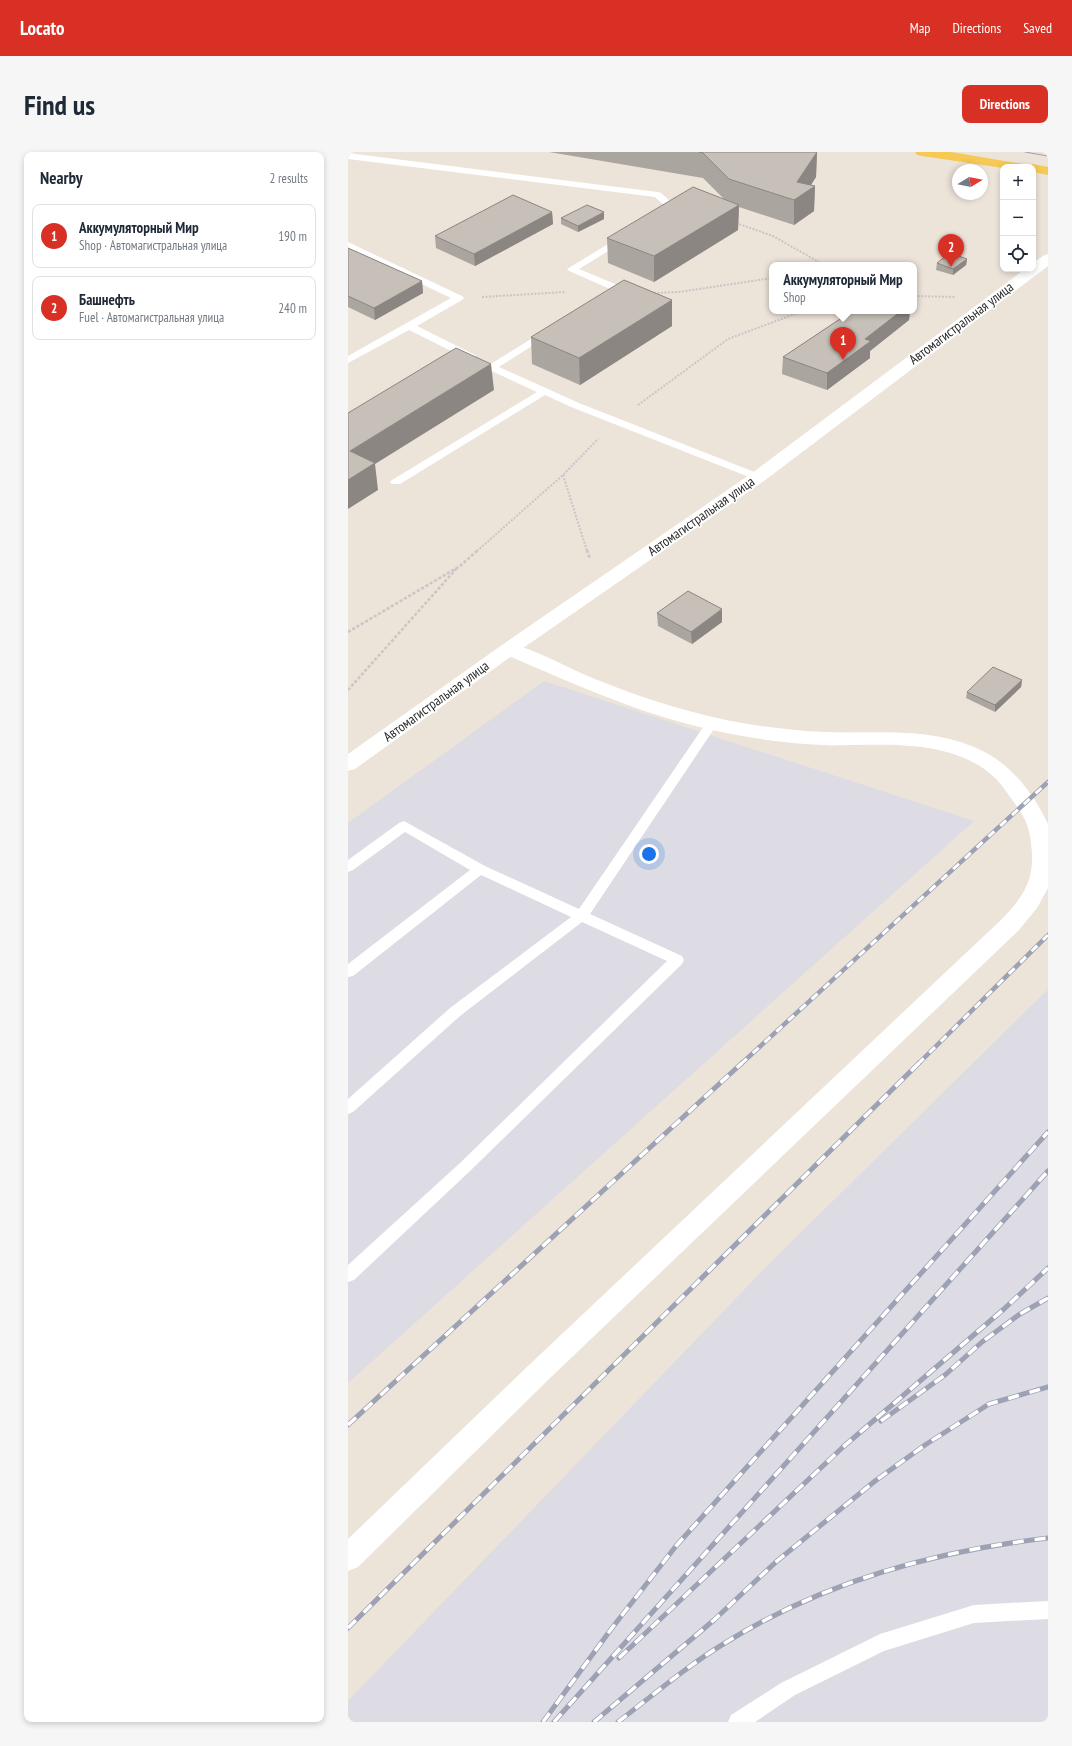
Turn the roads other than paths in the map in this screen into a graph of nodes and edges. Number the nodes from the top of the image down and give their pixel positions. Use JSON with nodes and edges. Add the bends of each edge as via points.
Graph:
{"nodes":[{"id":1,"x":922,"y":152,"type":"edge"},
{"id":2,"x":348,"y":156,"type":"edge"},
{"id":3,"x":1004,"y":164,"type":"edge"},
{"id":4,"x":1036,"y":168,"type":"edge"},
{"id":5,"x":1048,"y":170,"type":"edge"},
{"id":6,"x":653,"y":220,"type":"edge"},
{"id":7,"x":633,"y":232,"type":"edge"},
{"id":8,"x":348,"y":246,"type":"edge"},
{"id":9,"x":1048,"y":258,"type":"edge"},
{"id":10,"x":597,"y":301,"type":"edge"},
{"id":11,"x":409,"y":326,"type":"junction"},
{"id":12,"x":557,"y":326,"type":"edge"},
{"id":13,"x":460,"y":352,"type":"junction"},
{"id":14,"x":348,"y":360,"type":"edge"},
{"id":15,"x":447,"y":360,"type":"edge"},
{"id":16,"x":485,"y":364,"type":"junction"},
{"id":17,"x":545,"y":391,"type":"junction"},
{"id":18,"x":758,"y":476,"type":"junction"},
{"id":19,"x":396,"y":482,"type":"dead end"},
{"id":20,"x":509,"y":649,"type":"junction"},
{"id":21,"x":712,"y":723,"type":"junction"},
{"id":22,"x":348,"y":764,"type":"edge"},
{"id":23,"x":348,"y":867,"type":"edge"},
{"id":24,"x":480,"y":869,"type":"junction"},
{"id":25,"x":581,"y":916,"type":"junction"},
{"id":26,"x":348,"y":972,"type":"edge"},
{"id":27,"x":348,"y":1108,"type":"edge"},
{"id":28,"x":348,"y":1276,"type":"edge"},
{"id":29,"x":348,"y":1558,"type":"edge"},
{"id":30,"x":1048,"y":1610,"type":"edge"},
{"id":31,"x":738,"y":1722,"type":"edge"}],
"edges":[{"from":1,"to":3,"type":"main road"},
{"from":2,"to":6,"type":"lane","via":[[658,195],[673,208]]},
{"from":4,"to":5,"type":"main road"},
{"from":7,"to":10,"type":"lane","via":[[572,269],[617,288]]},
{"from":8,"to":11,"type":"lane","via":[[459,298]]},
{"from":9,"to":18,"type":"street","name":"Автомагистральная улица"},
{"from":11,"to":13,"type":"lane"},
{"from":11,"to":14,"type":"lane"},
{"from":12,"to":16,"type":"lane"},
{"from":13,"to":15,"type":"lane"},
{"from":13,"to":16,"type":"lane"},
{"from":16,"to":17,"type":"lane"},
{"from":17,"to":18,"type":"lane"},
{"from":17,"to":19,"type":"lane"},
{"from":18,"to":20,"type":"street","name":"Автомагистральная улица"},
{"from":20,"to":21,"type":"street","via":[[647,706]]},
{"from":20,"to":22,"type":"street","name":"Автомагистральная улица"},
{"from":21,"to":25,"type":"lane"},
{"from":21,"to":29,"type":"street","via":[[803,737],[902,739],[958,748],[979,757],[1000,771],[1014,786],[1036,819],[1044,837],[1047,875],[1026,909],[1011,924],[542,1368]]},
{"from":23,"to":24,"type":"lane","via":[[404,826]]},
{"from":24,"to":25,"type":"lane"},
{"from":24,"to":26,"type":"lane"},
{"from":25,"to":27,"type":"lane","via":[[454,1012]]},
{"from":25,"to":28,"type":"lane","via":[[677,960],[465,1167]]},
{"from":30,"to":31,"type":"lane","via":[[974,1614],[880,1643],[788,1689]]}]}
